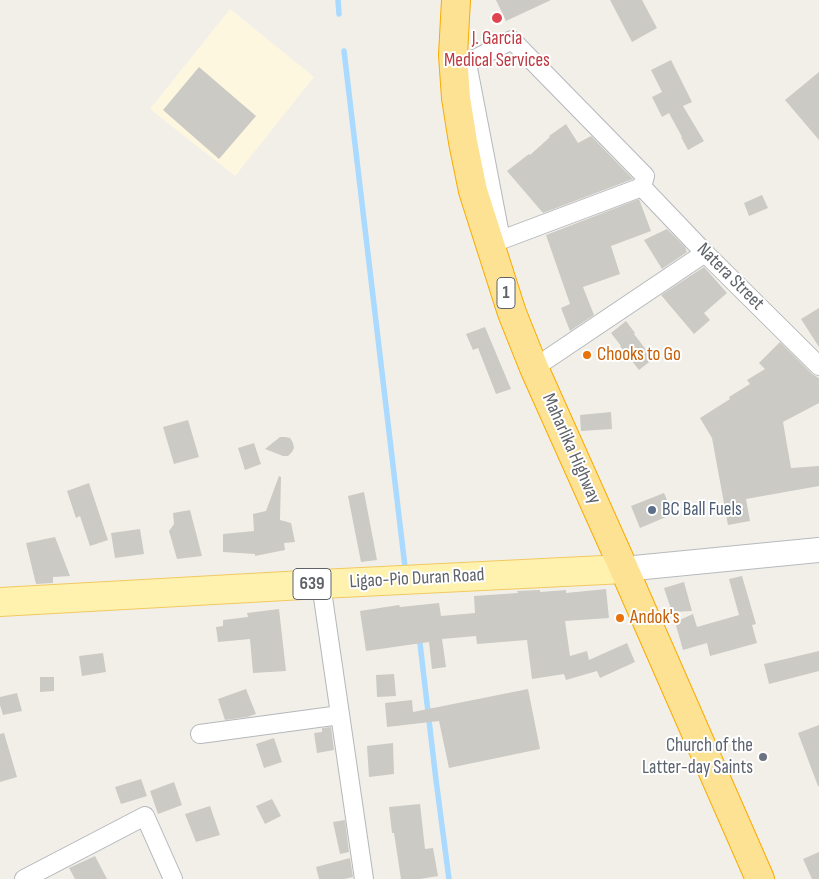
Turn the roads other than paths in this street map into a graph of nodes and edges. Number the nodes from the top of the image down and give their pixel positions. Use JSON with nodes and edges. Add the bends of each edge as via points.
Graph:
{"nodes":[{"id":1,"x":456,"y":0,"type":"edge"},
{"id":2,"x":642,"y":187,"type":"junction"},
{"id":3,"x":705,"y":253,"type":"junction"},
{"id":4,"x":819,"y":366,"type":"edge"},
{"id":5,"x":534,"y":368,"type":"junction"},
{"id":6,"x":819,"y":550,"type":"edge"},
{"id":7,"x":624,"y":569,"type":"junction"},
{"id":8,"x":321,"y":584,"type":"junction"},
{"id":9,"x":0,"y":602,"type":"edge"},
{"id":10,"x":340,"y":715,"type":"junction"},
{"id":11,"x":200,"y":734,"type":"dead end"},
{"id":12,"x":24,"y":879,"type":"edge"},
{"id":13,"x":173,"y":879,"type":"edge"},
{"id":14,"x":364,"y":879,"type":"edge"},
{"id":15,"x":760,"y":879,"type":"edge"}],
"edges":[{"from":1,"to":5,"type":"highway","name":"Maharlika Highway","number":"1","via":[[453,55],[456,98],[473,191],[512,313]]},
{"from":2,"to":2,"type":"street","via":[[645,176],[512,40],[467,63],[501,240]]},
{"from":2,"to":3,"type":"street","name":"Natera Street"},
{"from":3,"to":4,"type":"street","name":"Natera Street"},
{"from":3,"to":5,"type":"street"},
{"from":5,"to":7,"type":"highway","name":"Maharlika Highway","number":"1"},
{"from":6,"to":7,"type":"street"},
{"from":7,"to":8,"type":"main road","name":"Ligao-Pio Duran Road","number":"639"},
{"from":7,"to":15,"type":"highway","name":"Maharlika Highway","number":"1"},
{"from":8,"to":9,"type":"main road","name":"Ligao-Pio Duran Road","number":"639"},
{"from":8,"to":10,"type":"street"},
{"from":10,"to":11,"type":"street"},
{"from":10,"to":14,"type":"street"},
{"from":12,"to":13,"type":"street","via":[[145,816]]}]}
